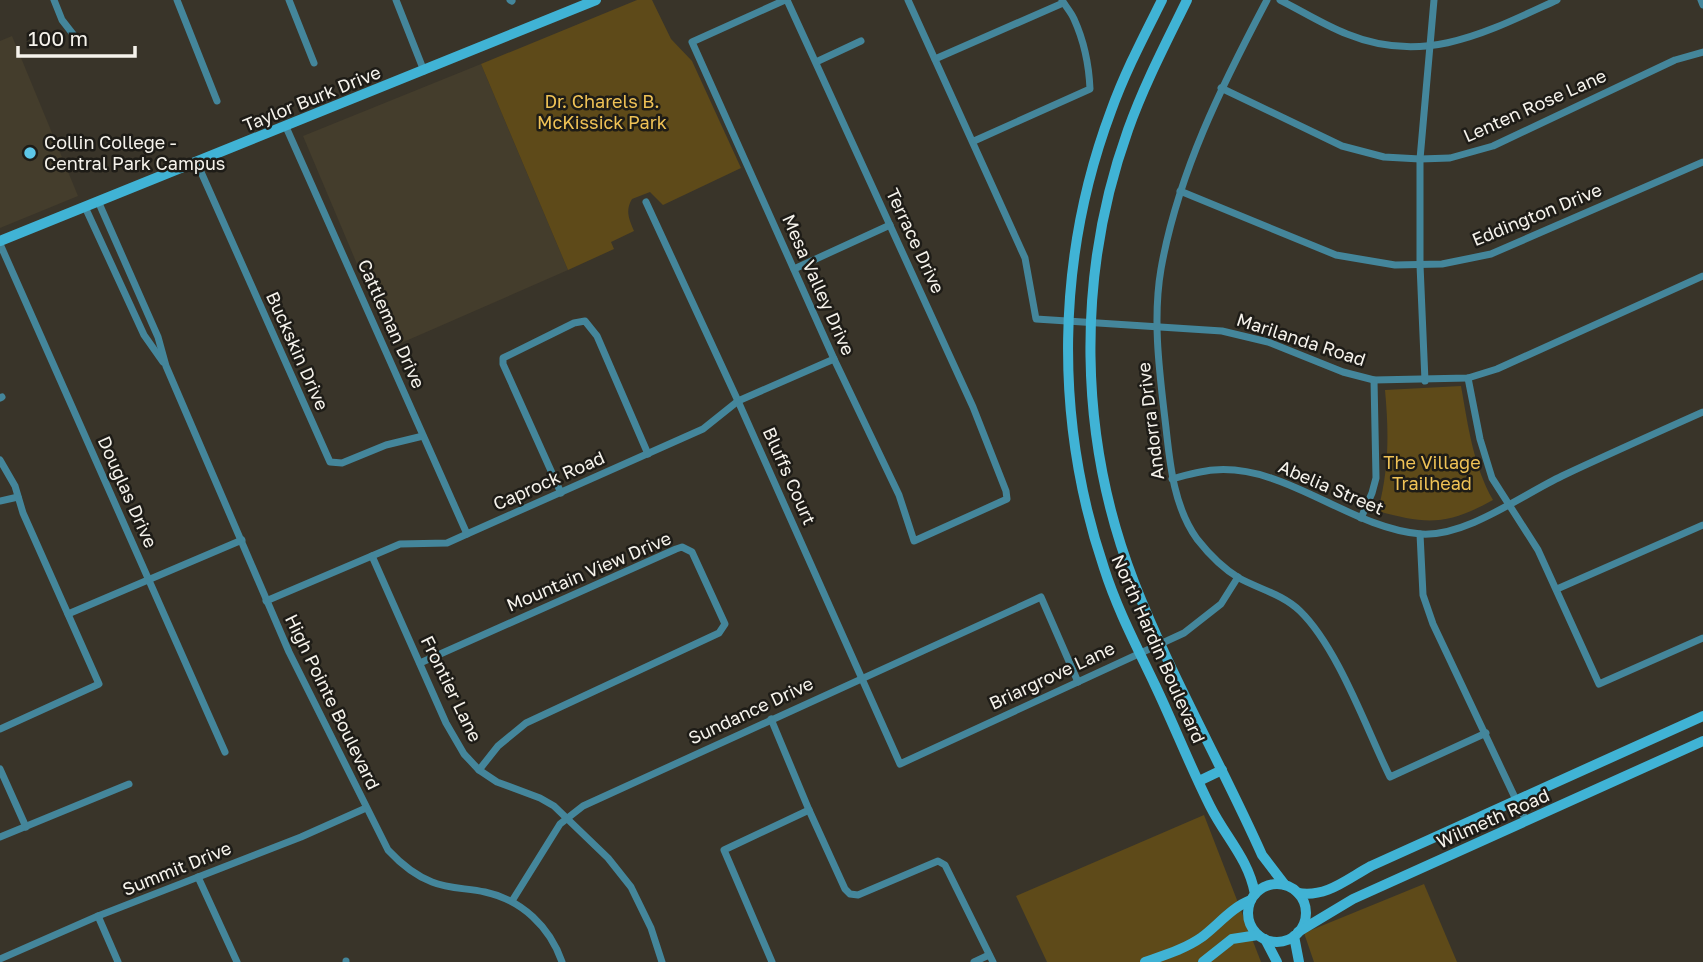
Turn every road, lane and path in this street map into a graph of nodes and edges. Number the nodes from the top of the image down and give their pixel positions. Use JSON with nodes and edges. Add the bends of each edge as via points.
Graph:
{"nodes":[{"id":1,"x":54,"y":0,"type":"edge"},
{"id":2,"x":177,"y":0,"type":"edge"},
{"id":3,"x":289,"y":0,"type":"edge"},
{"id":4,"x":396,"y":0,"type":"edge"},
{"id":5,"x":596,"y":0,"type":"edge"},
{"id":6,"x":786,"y":0,"type":"edge"},
{"id":7,"x":908,"y":0,"type":"edge"},
{"id":8,"x":1162,"y":0,"type":"edge"},
{"id":9,"x":1187,"y":0,"type":"edge"},
{"id":10,"x":1268,"y":0,"type":"edge"},
{"id":11,"x":1280,"y":0,"type":"edge"},
{"id":12,"x":1434,"y":0,"type":"edge"},
{"id":13,"x":1557,"y":0,"type":"edge"},
{"id":14,"x":1701,"y":0,"type":"edge"},
{"id":15,"x":1063,"y":1,"type":"edge"},
{"id":16,"x":1703,"y":5,"type":"edge"},
{"id":17,"x":76,"y":38,"type":"dead end"},
{"id":18,"x":861,"y":41,"type":"dead end"},
{"id":19,"x":1429,"y":46,"type":"junction"},
{"id":20,"x":1703,"y":52,"type":"edge"},
{"id":21,"x":935,"y":59,"type":"junction"},
{"id":22,"x":816,"y":62,"type":"junction"},
{"id":23,"x":314,"y":64,"type":"dead end"},
{"id":24,"x":424,"y":71,"type":"junction"},
{"id":25,"x":1221,"y":88,"type":"junction"},
{"id":26,"x":217,"y":101,"type":"dead end"},
{"id":27,"x":286,"y":127,"type":"junction"},
{"id":28,"x":974,"y":141,"type":"junction"},
{"id":29,"x":1420,"y":159,"type":"junction"},
{"id":30,"x":1703,"y":162,"type":"edge"},
{"id":31,"x":197,"y":163,"type":"junction"},
{"id":32,"x":1180,"y":191,"type":"junction"},
{"id":33,"x":98,"y":201,"type":"junction"},
{"id":34,"x":646,"y":202,"type":"dead end"},
{"id":35,"x":85,"y":207,"type":"junction"},
{"id":36,"x":890,"y":225,"type":"junction"},
{"id":37,"x":0,"y":242,"type":"edge"},
{"id":38,"x":1420,"y":265,"type":"junction"},
{"id":39,"x":794,"y":269,"type":"junction"},
{"id":40,"x":1703,"y":276,"type":"edge"},
{"id":41,"x":1068,"y":322,"type":"junction"},
{"id":42,"x":1090,"y":324,"type":"junction"},
{"id":43,"x":1158,"y":326,"type":"junction"},
{"id":44,"x":834,"y":359,"type":"junction"},
{"id":45,"x":166,"y":366,"type":"junction"},
{"id":46,"x":1468,"y":378,"type":"junction"},
{"id":47,"x":1374,"y":380,"type":"junction"},
{"id":48,"x":1425,"y":381,"type":"junction"},
{"id":49,"x":738,"y":401,"type":"junction"},
{"id":50,"x":1703,"y":412,"type":"edge"},
{"id":51,"x":423,"y":436,"type":"junction"},
{"id":52,"x":648,"y":454,"type":"junction"},
{"id":53,"x":0,"y":460,"type":"edge"},
{"id":54,"x":1172,"y":479,"type":"junction"},
{"id":55,"x":561,"y":493,"type":"junction"},
{"id":56,"x":18,"y":497,"type":"junction"},
{"id":57,"x":0,"y":501,"type":"edge"},
{"id":58,"x":1508,"y":504,"type":"junction"},
{"id":59,"x":1362,"y":518,"type":"junction"},
{"id":60,"x":1703,"y":525,"type":"edge"},
{"id":61,"x":467,"y":534,"type":"junction"},
{"id":62,"x":1420,"y":534,"type":"junction"},
{"id":63,"x":242,"y":540,"type":"junction"},
{"id":64,"x":914,"y":541,"type":"joint"},
{"id":65,"x":372,"y":556,"type":"junction"},
{"id":66,"x":1238,"y":578,"type":"junction"},
{"id":67,"x":148,"y":579,"type":"junction"},
{"id":68,"x":1557,"y":589,"type":"junction"},
{"id":69,"x":266,"y":601,"type":"junction"},
{"id":70,"x":68,"y":614,"type":"junction"},
{"id":71,"x":1703,"y":638,"type":"edge"},
{"id":72,"x":1161,"y":643,"type":"junction"},
{"id":73,"x":1140,"y":653,"type":"junction"},
{"id":74,"x":420,"y":663,"type":"junction"},
{"id":75,"x":862,"y":677,"type":"junction"},
{"id":76,"x":1078,"y":682,"type":"junction"},
{"id":77,"x":1703,"y":716,"type":"edge"},
{"id":78,"x":771,"y":719,"type":"junction"},
{"id":79,"x":0,"y":729,"type":"edge"},
{"id":80,"x":1486,"y":733,"type":"junction"},
{"id":81,"x":1703,"y":741,"type":"edge"},
{"id":82,"x":225,"y":752,"type":"dead end"},
{"id":83,"x":901,"y":764,"type":"joint"},
{"id":84,"x":0,"y":769,"type":"edge"},
{"id":85,"x":479,"y":770,"type":"junction"},
{"id":86,"x":1222,"y":770,"type":"junction"},
{"id":87,"x":1199,"y":781,"type":"junction"},
{"id":88,"x":130,"y":784,"type":"dead end"},
{"id":89,"x":1517,"y":800,"type":"junction"},
{"id":90,"x":366,"y":808,"type":"junction"},
{"id":91,"x":809,"y":810,"type":"junction"},
{"id":92,"x":567,"y":817,"type":"junction"},
{"id":93,"x":1526,"y":821,"type":"junction"},
{"id":94,"x":26,"y":827,"type":"junction"},
{"id":95,"x":0,"y":837,"type":"edge"},
{"id":96,"x":198,"y":877,"type":"junction"},
{"id":97,"x":1285,"y":886,"type":"junction"},
{"id":98,"x":1298,"y":893,"type":"junction"},
{"id":99,"x":1253,"y":897,"type":"junction"},
{"id":100,"x":512,"y":901,"type":"junction"},
{"id":101,"x":98,"y":916,"type":"junction"},
{"id":102,"x":1296,"y":934,"type":"junction"},
{"id":103,"x":1262,"y":937,"type":"junction"},
{"id":104,"x":0,"y":959,"type":"edge"},
{"id":105,"x":991,"y":959,"type":"edge"},
{"id":106,"x":118,"y":962,"type":"edge"},
{"id":107,"x":237,"y":962,"type":"edge"},
{"id":108,"x":562,"y":962,"type":"edge"},
{"id":109,"x":662,"y":962,"type":"edge"},
{"id":110,"x":772,"y":962,"type":"edge"},
{"id":111,"x":974,"y":962,"type":"edge"},
{"id":112,"x":1145,"y":962,"type":"edge"},
{"id":113,"x":1203,"y":962,"type":"edge"},
{"id":114,"x":1277,"y":962,"type":"edge"},
{"id":115,"x":1299,"y":962,"type":"edge"}],
"edges":[{"from":1,"to":17,"type":"street","via":[[65,26]]},
{"from":2,"to":26,"type":"street"},
{"from":3,"to":23,"type":"street"},
{"from":4,"to":24,"type":"street"},
{"from":5,"to":24,"type":"main road","name":"Taylor Burk Drive"},
{"from":6,"to":22,"type":"street","name":"Terrace Drive"},
{"from":6,"to":39,"type":"street","name":"Mesa Valley Drive","via":[[692,42]]},
{"from":7,"to":21,"type":"street"},
{"from":8,"to":41,"type":"main road","name":"North Hardin Boulevard","via":[[1124,77],[1092,167],[1077,235]]},
{"from":9,"to":42,"type":"main road","name":"North Hardin Boulevard","via":[[1120,152],[1101,228]]},
{"from":10,"to":25,"type":"street","name":"Andorra Drive"},
{"from":11,"to":19,"type":"street","via":[[1357,37]]},
{"from":12,"to":19,"type":"street"},
{"from":13,"to":19,"type":"street","via":[[1472,38]]},
{"from":14,"to":16,"type":"street"},
{"from":15,"to":21,"type":"street"},
{"from":15,"to":28,"type":"street","via":[[1083,45],[1090,89]]},
{"from":18,"to":22,"type":"street"},
{"from":19,"to":29,"type":"street"},
{"from":20,"to":29,"type":"street","name":"Lenten Rose Lane","via":[[1675,60],[1474,153]]},
{"from":21,"to":28,"type":"street"},
{"from":22,"to":36,"type":"street","name":"Terrace Drive"},
{"from":24,"to":27,"type":"main road","name":"Taylor Burk Drive"},
{"from":25,"to":29,"type":"street","name":"Lenten Rose Lane","via":[[1342,146],[1384,157]]},
{"from":25,"to":32,"type":"street","name":"Andorra Drive"},
{"from":27,"to":31,"type":"main road","name":"Taylor Burk Drive"},
{"from":27,"to":51,"type":"street","name":"Cattleman Drive"},
{"from":28,"to":41,"type":"street","name":"Marilanda Road","via":[[1025,258],[1036,319]]},
{"from":29,"to":38,"type":"street"},
{"from":30,"to":38,"type":"street","name":"Eddington Drive","via":[[1491,254]]},
{"from":31,"to":33,"type":"main road","name":"Taylor Burk Drive"},
{"from":31,"to":51,"type":"street","name":"Buckskin Drive","via":[[330,462],[342,463]]},
{"from":32,"to":38,"type":"street","name":"Eddington Drive","via":[[1336,255]]},
{"from":32,"to":43,"type":"street","name":"Andorra Drive","via":[[1161,271]]},
{"from":33,"to":35,"type":"main road","name":"Taylor Burk Drive"},
{"from":33,"to":45,"type":"street","name":"High Pointe Boulevard","via":[[158,337]]},
{"from":34,"to":49,"type":"street","name":"Bluffs Court"},
{"from":35,"to":37,"type":"main road","name":"Taylor Burk Drive"},
{"from":35,"to":45,"type":"street","name":"High Pointe Boulevard","via":[[144,335]]},
{"from":36,"to":39,"type":"street"},
{"from":36,"to":64,"type":"street","name":"Terrace Drive","via":[[973,407],[1007,499]]},
{"from":37,"to":67,"type":"street","name":"Douglas Drive"},
{"from":38,"to":48,"type":"street"},
{"from":39,"to":44,"type":"street","name":"Mesa Valley Drive"},
{"from":40,"to":46,"type":"street","name":"Marilanda Road"},
{"from":41,"to":42,"type":"street","name":"Marilanda Road"},
{"from":41,"to":73,"type":"main road","name":"North Hardin Boulevard","via":[[1070,411],[1082,489],[1104,570]]},
{"from":42,"to":43,"type":"street","name":"Marilanda Road"},
{"from":42,"to":72,"type":"main road","name":"North Hardin Boulevard","via":[[1093,406],[1104,480],[1129,568]]},
{"from":43,"to":47,"type":"street","name":"Marilanda Road","via":[[1257,339]]},
{"from":43,"to":54,"type":"street","name":"Andorra Drive"},
{"from":44,"to":49,"type":"street","name":"Caprock Road"},
{"from":44,"to":64,"type":"street","name":"Mesa Valley Drive","via":[[899,495]]},
{"from":45,"to":63,"type":"street","name":"High Pointe Boulevard"},
{"from":46,"to":48,"type":"street","name":"Marilanda Road"},
{"from":46,"to":58,"type":"street","via":[[1492,478]]},
{"from":47,"to":48,"type":"street","name":"Marilanda Road"},
{"from":47,"to":59,"type":"street","via":[[1376,478]]},
{"from":49,"to":52,"type":"street","name":"Caprock Road","via":[[703,429]]},
{"from":49,"to":75,"type":"street","name":"Bluffs Court"},
{"from":50,"to":58,"type":"street","name":"Abelia Street"},
{"from":51,"to":61,"type":"street","name":"Cattleman Drive"},
{"from":52,"to":55,"type":"street","name":"Caprock Road"},
{"from":52,"to":55,"type":"street","via":[[597,336],[588,324],[575,323],[503,358]]},
{"from":53,"to":56,"type":"street"},
{"from":54,"to":59,"type":"street","name":"Abelia Street","via":[[1215,470],[1238,471],[1273,479]]},
{"from":54,"to":66,"type":"street","name":"Andorra Drive","via":[[1196,537]]},
{"from":55,"to":61,"type":"street","name":"Caprock Road"},
{"from":56,"to":57,"type":"street"},
{"from":56,"to":70,"type":"street"},
{"from":58,"to":62,"type":"street","name":"Abelia Street","via":[[1457,528]]},
{"from":58,"to":68,"type":"street"},
{"from":59,"to":62,"type":"street","name":"Abelia Street"},
{"from":60,"to":68,"type":"street"},
{"from":61,"to":65,"type":"street","name":"Caprock Road","via":[[447,543],[400,544]]},
{"from":62,"to":80,"type":"street","via":[[1423,595]]},
{"from":63,"to":67,"type":"street"},
{"from":63,"to":69,"type":"street","name":"High Pointe Boulevard"},
{"from":65,"to":69,"type":"street","name":"Caprock Road"},
{"from":65,"to":74,"type":"street","name":"Frontier Lane"},
{"from":66,"to":72,"type":"street","name":"Briargrove Lane","via":[[1203,621]]},
{"from":66,"to":80,"type":"street","name":"Andorra Drive","via":[[1285,599],[1317,630],[1390,777]]},
{"from":67,"to":70,"type":"street"},
{"from":67,"to":82,"type":"street","name":"Douglas Drive"},
{"from":68,"to":71,"type":"street","via":[[1599,684]]},
{"from":69,"to":90,"type":"street","name":"High Pointe Boulevard"},
{"from":70,"to":79,"type":"street","via":[[99,684]]},
{"from":72,"to":73,"type":"street","name":"Briargrove Lane"},
{"from":72,"to":86,"type":"main road","name":"North Hardin Boulevard"},
{"from":73,"to":76,"type":"street","name":"Briargrove Lane"},
{"from":73,"to":87,"type":"main road","name":"North Hardin Boulevard"},
{"from":74,"to":85,"type":"street","name":"Frontier Lane","via":[[455,740]]},
{"from":74,"to":85,"type":"street","name":"Mountain View Drive","via":[[682,547],[692,552],[725,624],[723,629],[526,723],[498,746]]},
{"from":75,"to":76,"type":"street","name":"Sundance Drive","via":[[1041,597]]},
{"from":75,"to":78,"type":"street","name":"Sundance Drive"},
{"from":75,"to":83,"type":"street","name":"Bluffs Court"},
{"from":76,"to":83,"type":"street","name":"Briargrove Lane"},
{"from":77,"to":89,"type":"main road","name":"Wilmeth Road"},
{"from":78,"to":91,"type":"street"},
{"from":78,"to":92,"type":"street","name":"Sundance Drive","via":[[594,800]]},
{"from":80,"to":89,"type":"street"},
{"from":81,"to":93,"type":"main road","name":"Wilmeth Road"},
{"from":84,"to":94,"type":"street"},
{"from":85,"to":92,"type":"street","name":"Frontier Lane","via":[[546,801]]},
{"from":86,"to":87,"type":"main road"},
{"from":86,"to":97,"type":"main road","name":"North Hardin Boulevard","via":[[1262,855]]},
{"from":87,"to":99,"type":"main road","name":"North Hardin Boulevard","via":[[1249,870]]},
{"from":88,"to":94,"type":"street"},
{"from":89,"to":93,"type":"street"},
{"from":89,"to":98,"type":"main road","name":"Wilmeth Road","via":[[1323,892]]},
{"from":90,"to":96,"type":"street","name":"Summit Drive"},
{"from":90,"to":100,"type":"street","name":"High Pointe Boulevard","via":[[388,850],[412,872],[435,883]]},
{"from":91,"to":105,"type":"street","via":[[850,894],[858,895],[938,861],[945,865]]},
{"from":91,"to":110,"type":"street","via":[[724,850]]},
{"from":92,"to":100,"type":"street","name":"Sundance Drive"},
{"from":92,"to":109,"type":"street","name":"Frontier Lane","via":[[631,887]]},
{"from":93,"to":102,"type":"main road","name":"Wilmeth Road","via":[[1353,899]]},
{"from":94,"to":95,"type":"street"},
{"from":96,"to":101,"type":"street","name":"Summit Drive"},
{"from":96,"to":107,"type":"street"},
{"from":97,"to":98,"type":"main road"},
{"from":97,"to":99,"type":"main road","via":[[1267,886]]},
{"from":98,"to":102,"type":"main road","via":[[1306,912]]},
{"from":99,"to":103,"type":"main road","via":[[1249,920]]},
{"from":99,"to":112,"type":"main road","via":[[1194,942]]},
{"from":100,"to":108,"type":"street","name":"High Pointe Boulevard","via":[[543,927]]},
{"from":101,"to":104,"type":"street","name":"Summit Drive"},
{"from":101,"to":106,"type":"street"},
{"from":102,"to":103,"type":"main road","via":[[1281,942]]},
{"from":102,"to":115,"type":"main road"},
{"from":103,"to":113,"type":"main road","via":[[1232,939]]},
{"from":103,"to":114,"type":"main road"},
{"from":105,"to":111,"type":"street"}]}
